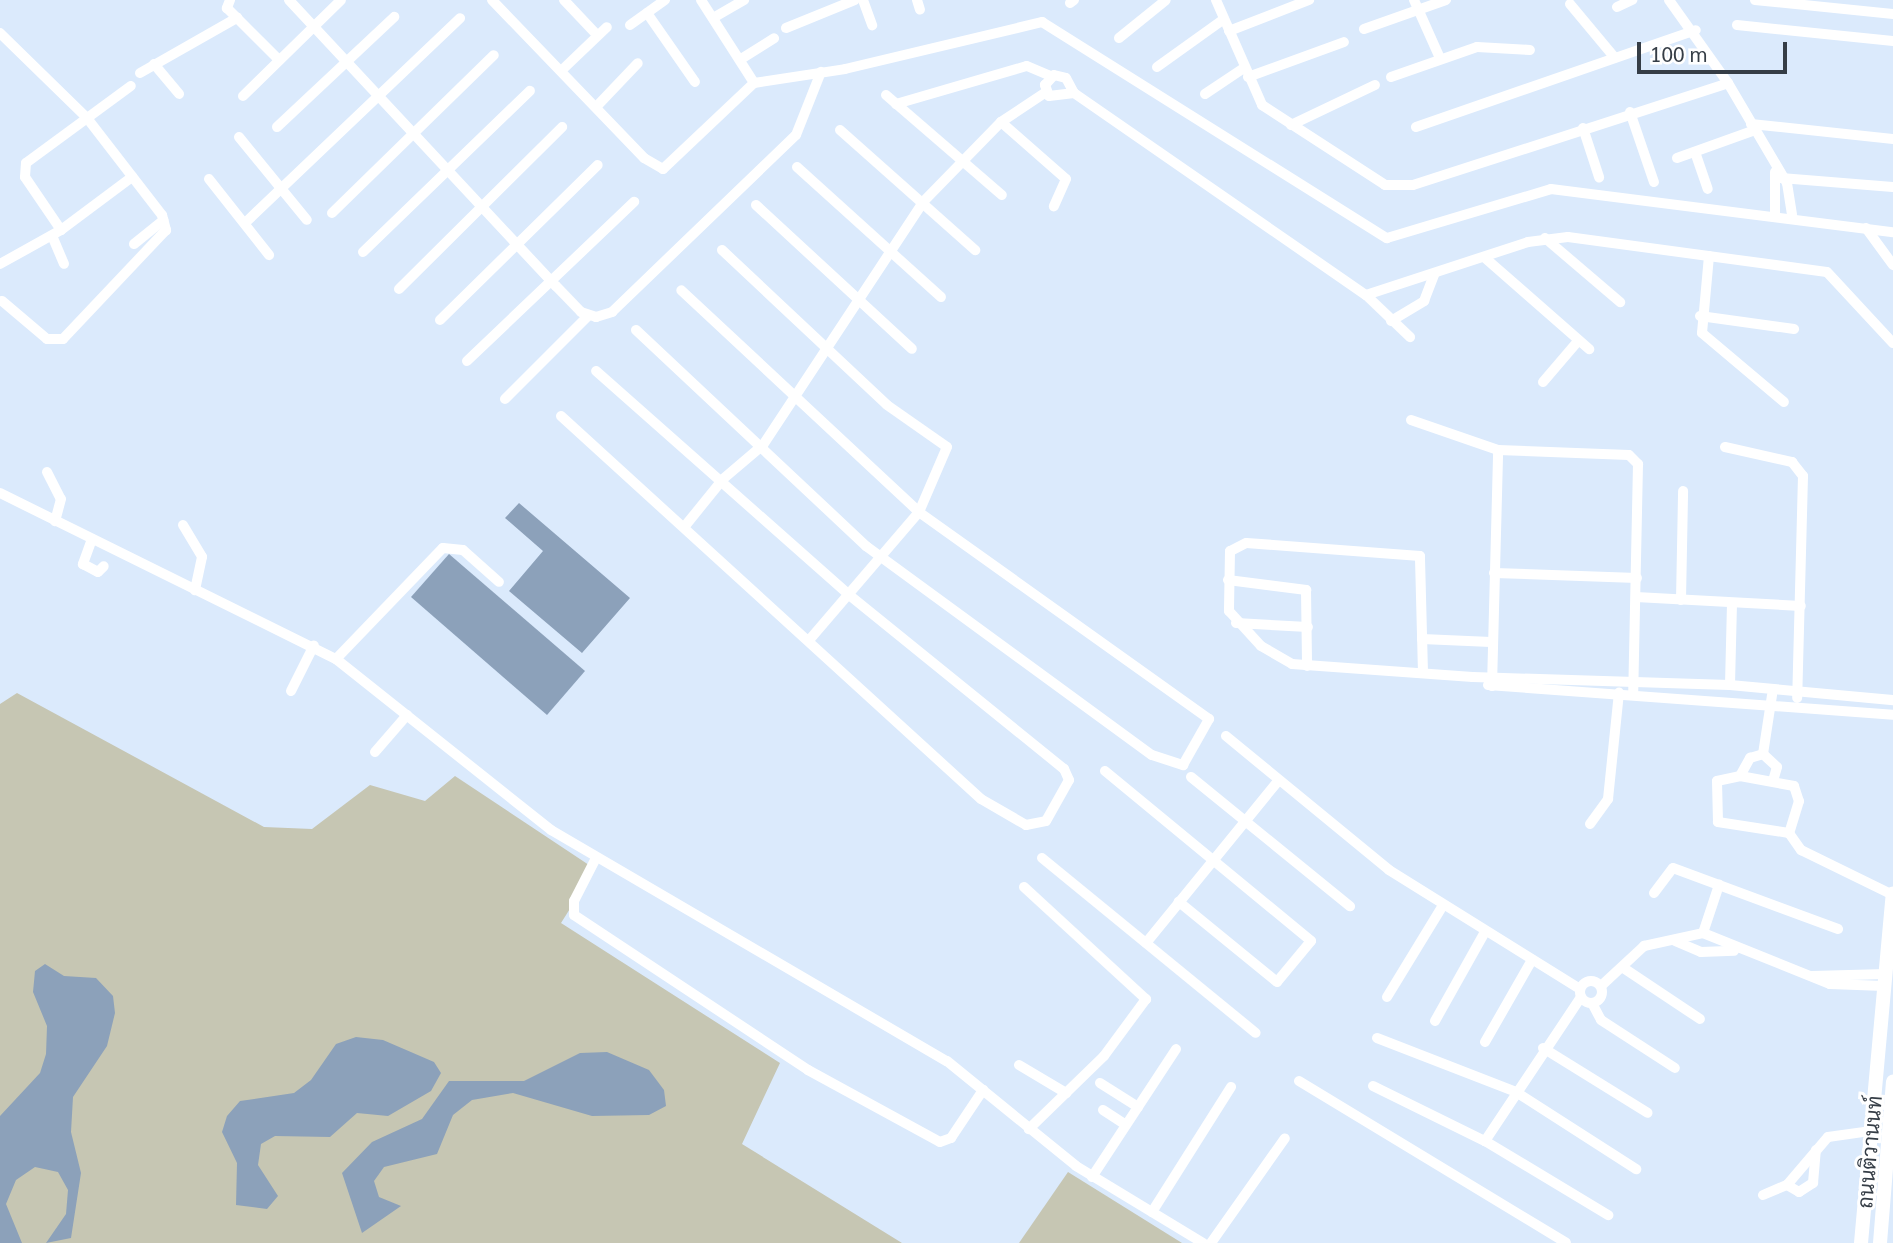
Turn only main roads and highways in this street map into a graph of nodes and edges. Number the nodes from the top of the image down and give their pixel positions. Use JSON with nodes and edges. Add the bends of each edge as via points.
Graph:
{"nodes":[{"id":1,"x":1893,"y":894,"type":"edge"},
{"id":2,"x":1893,"y":1083,"type":"edge"},
{"id":3,"x":1861,"y":1243,"type":"edge"},
{"id":4,"x":1880,"y":1243,"type":"edge"}],
"edges":[{"from":1,"to":3,"type":"main road","name":"ถนนติวานนท์"},
{"from":2,"to":4,"type":"main road","name":"ถนนติวานนท์"}]}
